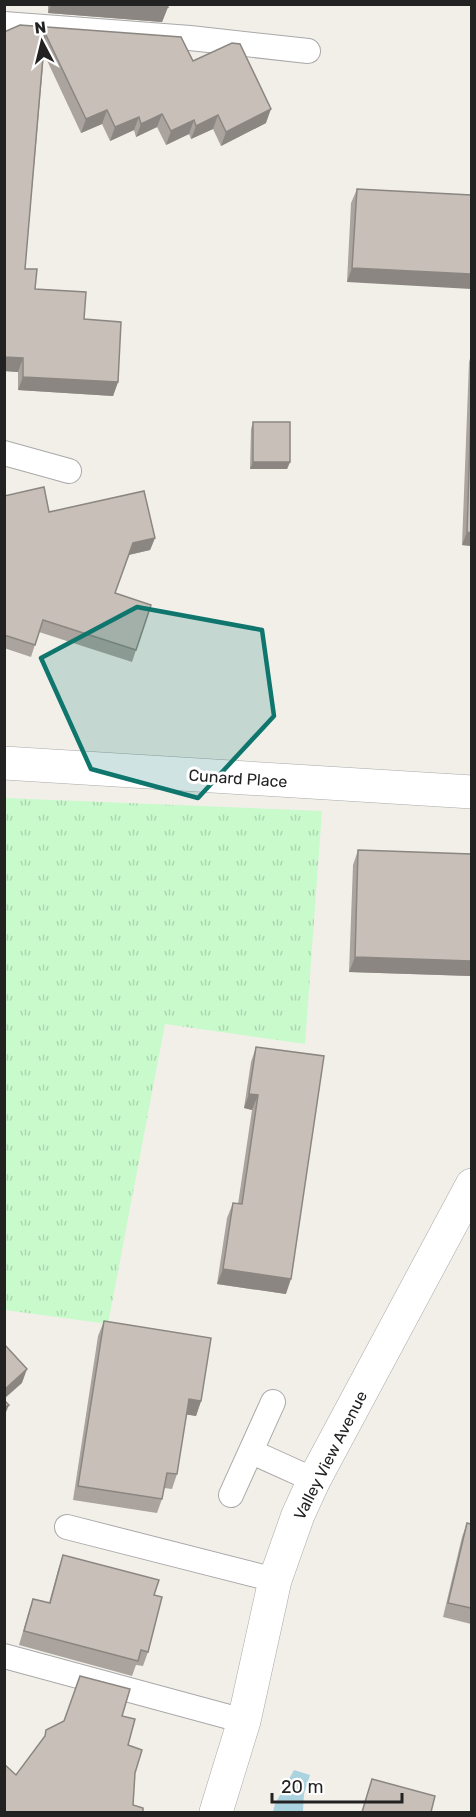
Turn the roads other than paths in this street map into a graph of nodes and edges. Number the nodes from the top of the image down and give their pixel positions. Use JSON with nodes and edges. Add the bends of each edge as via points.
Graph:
{"nodes":[{"id":1,"x":4,"y":24,"type":"edge"},
{"id":2,"x":308,"y":51,"type":"dead end"},
{"id":3,"x":4,"y":453,"type":"edge"},
{"id":4,"x":69,"y":471,"type":"dead end"},
{"id":5,"x":4,"y":763,"type":"edge"},
{"id":6,"x":471,"y":792,"type":"edge"},
{"id":7,"x":471,"y":1185,"type":"edge"},
{"id":8,"x":273,"y":1402,"type":"dead end"},
{"id":9,"x":252,"y":1452,"type":"junction"},
{"id":10,"x":314,"y":1480,"type":"junction"},
{"id":11,"x":231,"y":1495,"type":"dead end"},
{"id":12,"x":67,"y":1527,"type":"dead end"},
{"id":13,"x":275,"y":1580,"type":"junction"},
{"id":14,"x":4,"y":1656,"type":"edge"},
{"id":15,"x":244,"y":1721,"type":"junction"},
{"id":16,"x":216,"y":1812,"type":"edge"}],
"edges":[{"from":1,"to":2,"type":"lane"},
{"from":3,"to":4,"type":"lane"},
{"from":5,"to":6,"type":"street","name":"Cunard Place"},
{"from":7,"to":10,"type":"street","name":"Valley View Avenue"},
{"from":8,"to":9,"type":"lane"},
{"from":9,"to":10,"type":"lane"},
{"from":9,"to":11,"type":"lane"},
{"from":10,"to":13,"type":"street","name":"Valley View Avenue"},
{"from":12,"to":13,"type":"lane"},
{"from":13,"to":15,"type":"street","name":"Valley View Avenue"},
{"from":14,"to":15,"type":"lane"},
{"from":15,"to":16,"type":"street","name":"Valley View Avenue"}]}
